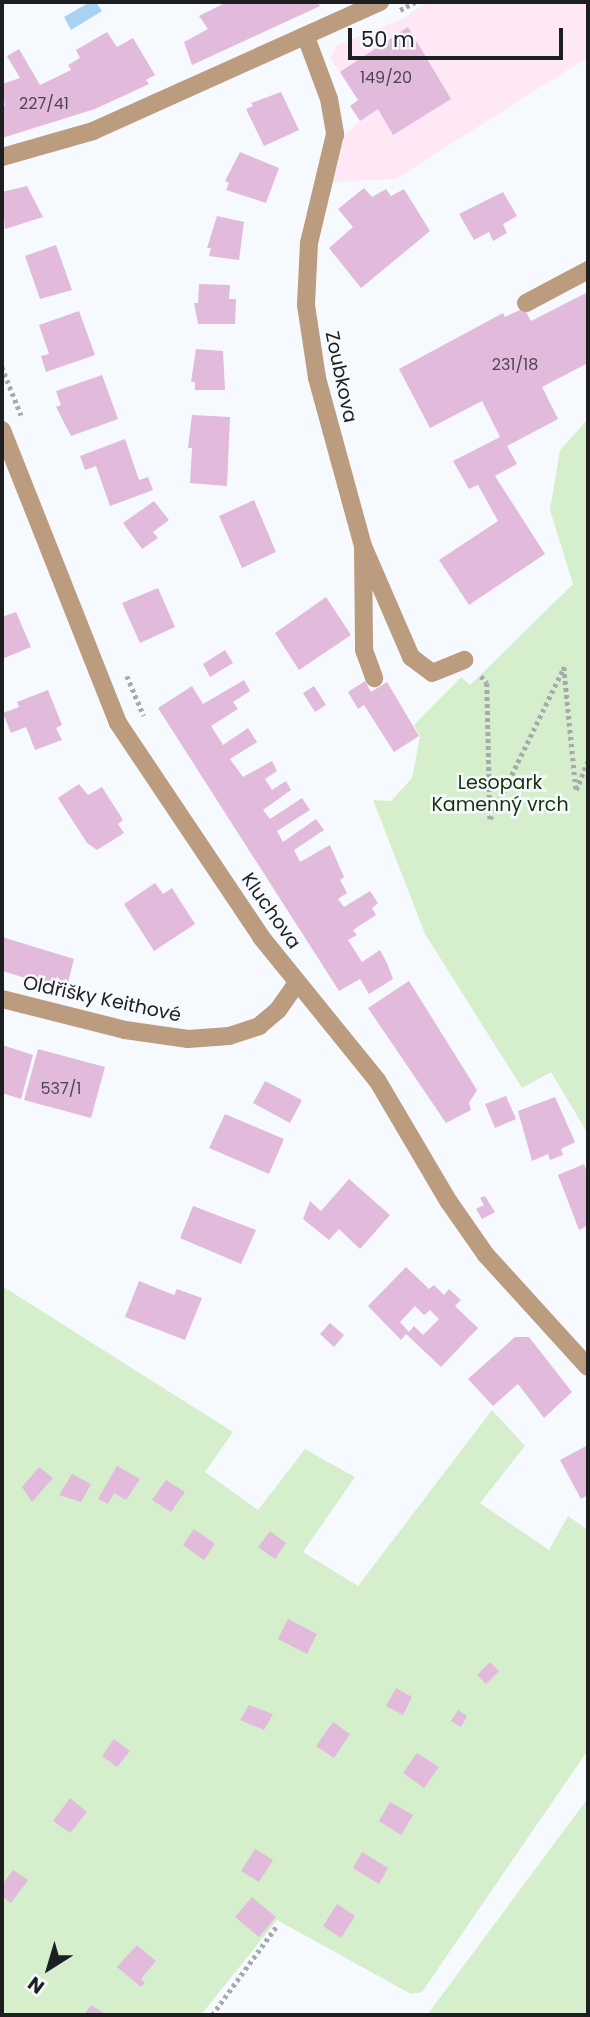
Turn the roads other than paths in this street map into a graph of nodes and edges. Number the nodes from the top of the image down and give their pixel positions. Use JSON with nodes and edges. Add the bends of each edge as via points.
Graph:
{"nodes":[{"id":1,"x":380,"y":2,"type":"edge"},
{"id":2,"x":306,"y":37,"type":"junction"},
{"id":3,"x":2,"y":157,"type":"edge"},
{"id":4,"x":588,"y":270,"type":"edge"},
{"id":5,"x":526,"y":303,"type":"dead end"},
{"id":6,"x":2,"y":430,"type":"edge"},
{"id":7,"x":363,"y":546,"type":"junction"},
{"id":8,"x":465,"y":660,"type":"dead end"},
{"id":9,"x":374,"y":678,"type":"dead end"},
{"id":10,"x":297,"y":983,"type":"junction"},
{"id":11,"x":2,"y":999,"type":"edge"},
{"id":12,"x":588,"y":1367,"type":"edge"}],
"edges":[{"from":1,"to":2,"type":"street"},
{"from":2,"to":3,"type":"street","via":[[93,131]]},
{"from":2,"to":7,"type":"street","name":"Zoubkova","via":[[329,99],[335,134],[309,243],[306,305],[317,378]]},
{"from":4,"to":5,"type":"street"},
{"from":6,"to":10,"type":"street","name":"Kluchova","via":[[118,723],[261,937]]},
{"from":7,"to":8,"type":"street","name":"Zoubkova","via":[[411,657],[432,673]]},
{"from":7,"to":9,"type":"street","via":[[363,650]]},
{"from":10,"to":11,"type":"street","name":"Oldřišky Keithové","via":[[260,1026],[229,1036],[188,1039],[125,1030]]},
{"from":10,"to":12,"type":"street","name":"Kluchova","via":[[377,1080],[486,1255]]}]}
